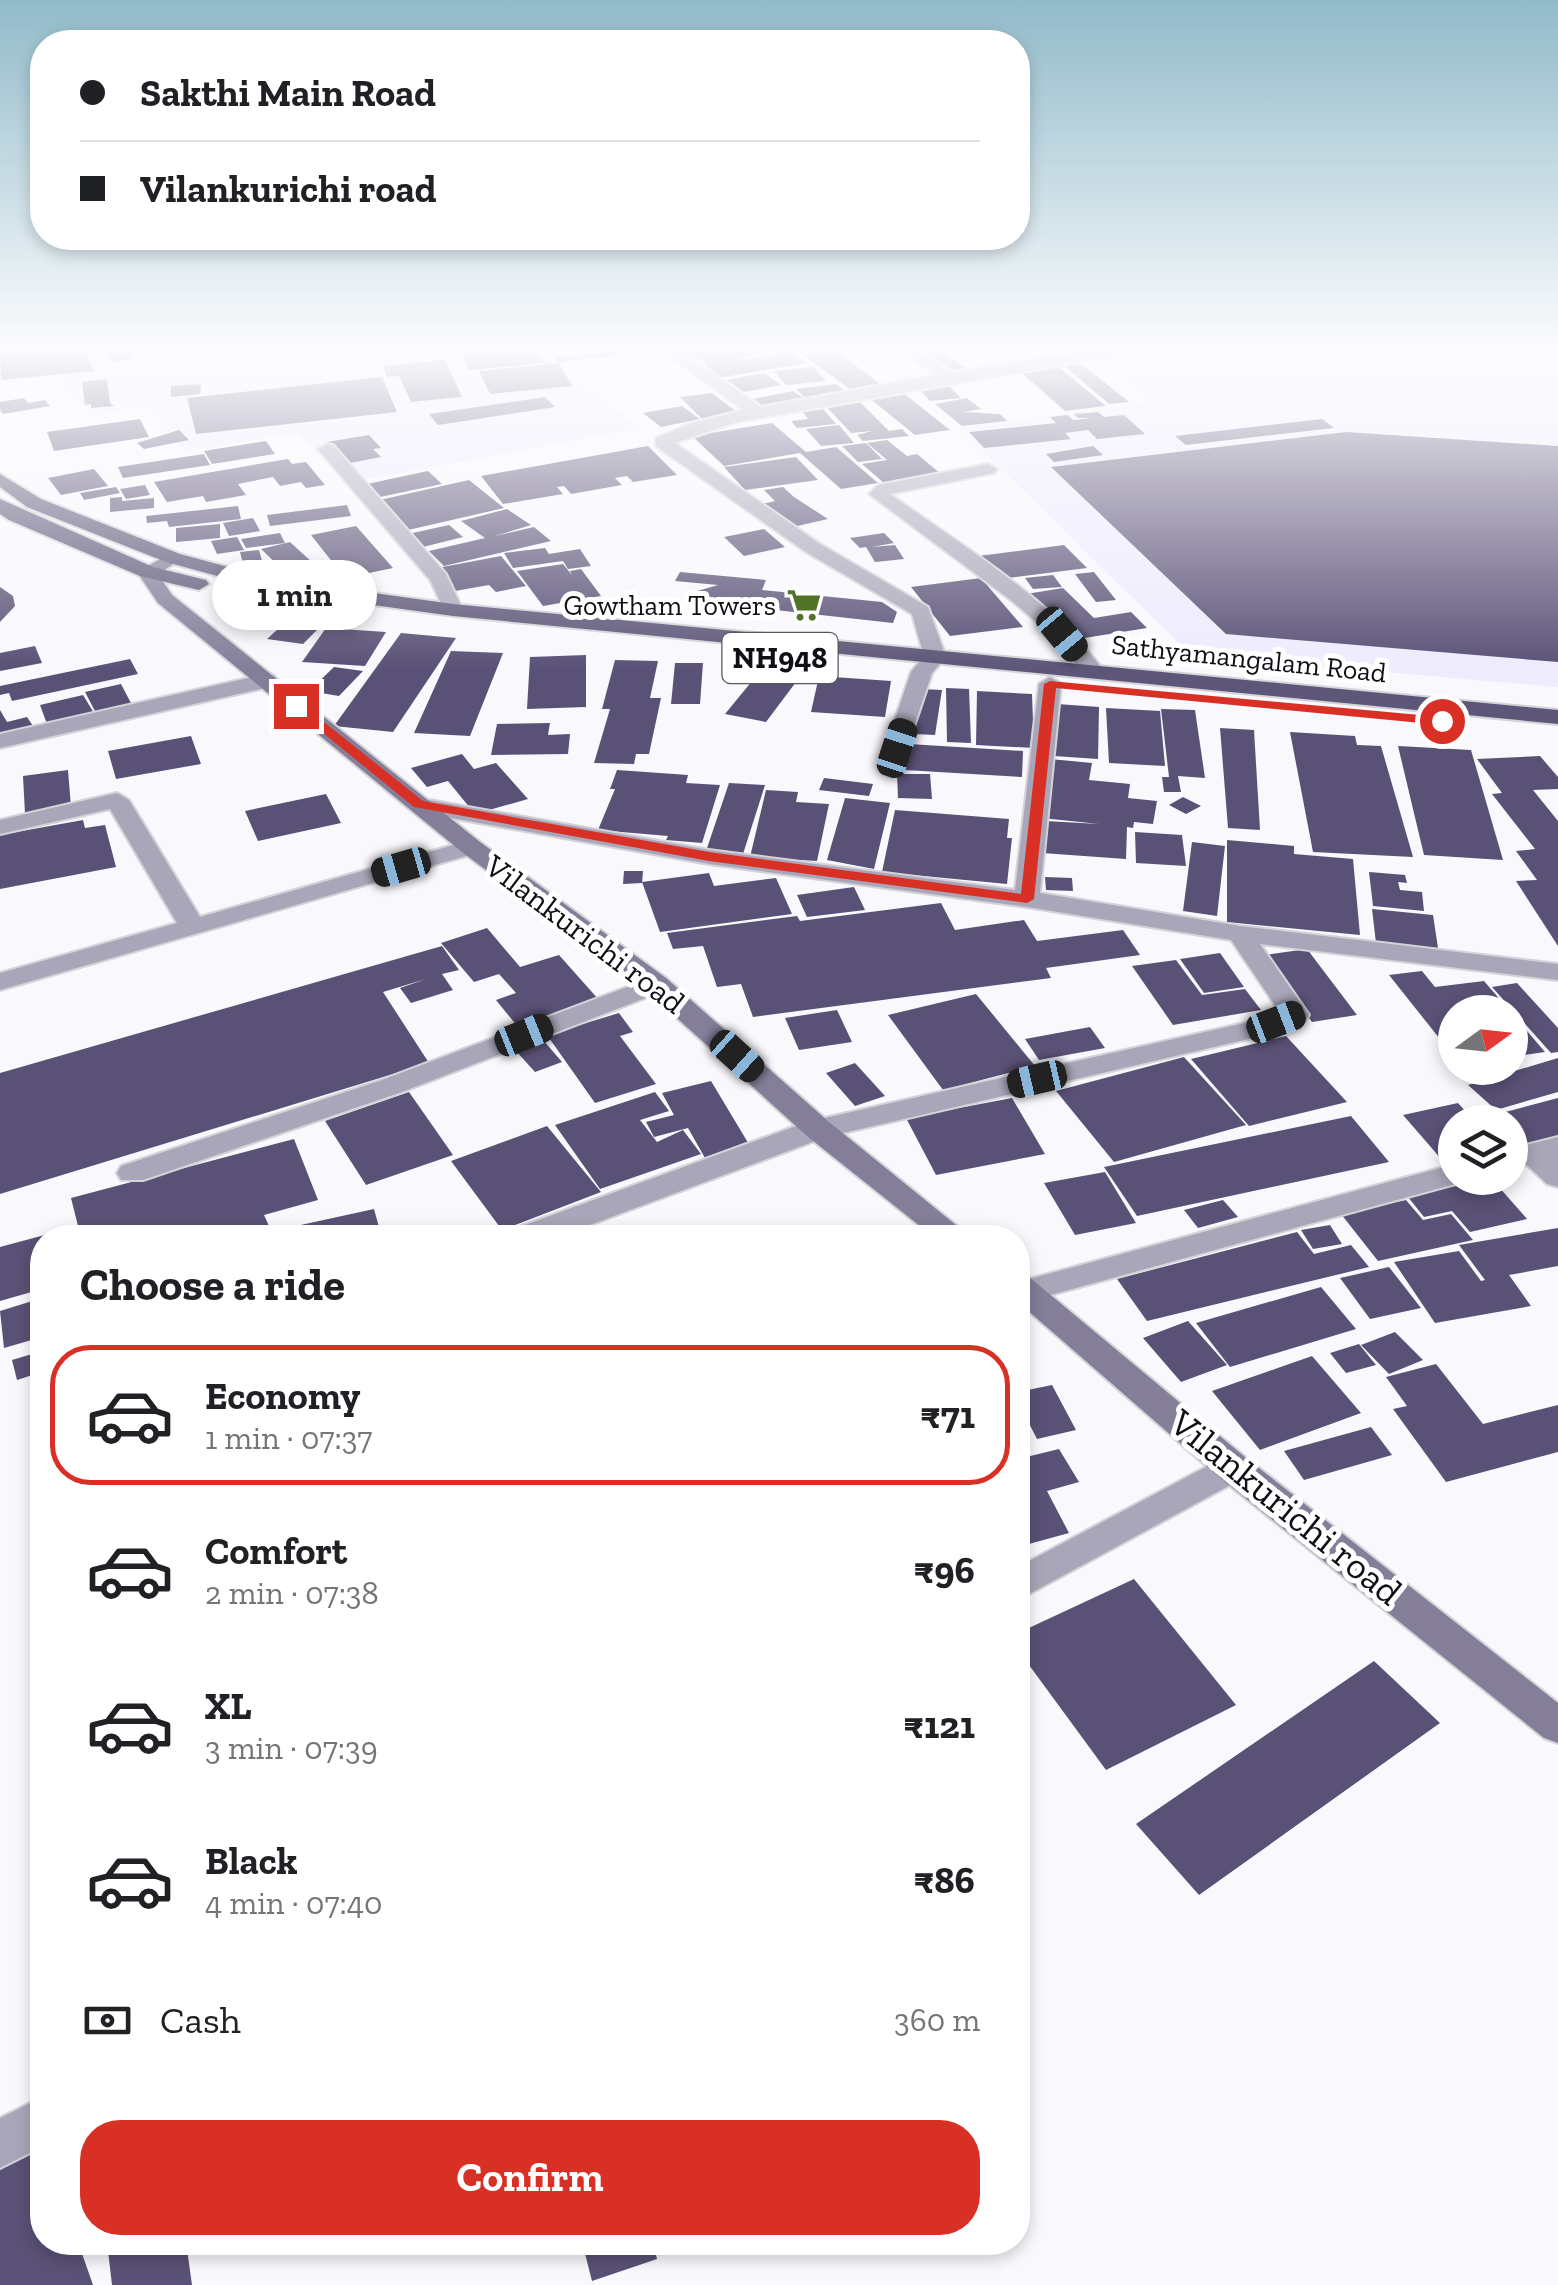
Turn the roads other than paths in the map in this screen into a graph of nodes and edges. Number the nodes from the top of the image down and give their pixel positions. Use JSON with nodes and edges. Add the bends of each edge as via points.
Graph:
{"nodes":[{"id":1,"x":334,"y":457,"type":"edge"},
{"id":2,"x":683,"y":457,"type":"edge"},
{"id":3,"x":988,"y":469,"type":"dead end"},
{"id":4,"x":0,"y":479,"type":"edge"},
{"id":5,"x":5,"y":514,"type":"edge"},
{"id":6,"x":174,"y":558,"type":"junction"},
{"id":7,"x":147,"y":572,"type":"junction"},
{"id":8,"x":453,"y":610,"type":"junction"},
{"id":9,"x":929,"y":664,"type":"junction"},
{"id":10,"x":1093,"y":671,"type":"junction"},
{"id":11,"x":266,"y":681,"type":"junction"},
{"id":12,"x":1050,"y":684,"type":"junction"},
{"id":13,"x":1558,"y":717,"type":"edge"},
{"id":14,"x":1558,"y":733,"type":"edge"},
{"id":15,"x":0,"y":741,"type":"edge"},
{"id":16,"x":897,"y":748,"type":"dead end"},
{"id":17,"x":418,"y":804,"type":"junction"},
{"id":18,"x":0,"y":828,"type":"edge"},
{"id":19,"x":471,"y":847,"type":"junction"},
{"id":20,"x":1027,"y":899,"type":"junction"},
{"id":21,"x":193,"y":928,"type":"junction"},
{"id":22,"x":1240,"y":934,"type":"junction"},
{"id":23,"x":1558,"y":972,"type":"edge"},
{"id":24,"x":0,"y":982,"type":"edge"},
{"id":25,"x":656,"y":984,"type":"junction"},
{"id":26,"x":818,"y":1129,"type":"junction"},
{"id":27,"x":1534,"y":1153,"type":"edge"},
{"id":28,"x":132,"y":1173,"type":"dead end"},
{"id":29,"x":1558,"y":1177,"type":"edge"},
{"id":30,"x":1438,"y":1178,"type":"edge"},
{"id":31,"x":557,"y":1225,"type":"edge"},
{"id":32,"x":940,"y":1225,"type":"edge"},
{"id":33,"x":1030,"y":1286,"type":"edge"},
{"id":34,"x":1030,"y":1296,"type":"edge"},
{"id":35,"x":1232,"y":1467,"type":"junction"},
{"id":36,"x":1030,"y":1578,"type":"edge"},
{"id":37,"x":1558,"y":1726,"type":"edge"},
{"id":38,"x":30,"y":2128,"type":"edge"},
{"id":39,"x":0,"y":2144,"type":"edge"}],
"edges":[{"from":1,"to":8,"type":"street","via":[[439,578]]},
{"from":2,"to":9,"type":"street","via":[[813,548],[922,611]]},
{"from":3,"to":10,"type":"street","via":[[878,494],[1019,596]]},
{"from":4,"to":6,"type":"highway","name":"Sathyamangalam Road","number":"NH948","via":[[34,503]]},
{"from":5,"to":7,"type":"highway","number":"NH948"},
{"from":6,"to":7,"type":"main road"},
{"from":6,"to":8,"type":"highway","name":"Sathyamangalam Road","number":"NH948","via":[[272,586]]},
{"from":7,"to":9,"type":"highway","number":"NH948","via":[[260,598],[454,626]]},
{"from":7,"to":11,"type":"main road","name":"Vilankurichi road","via":[[165,599]]},
{"from":8,"to":9,"type":"highway","name":"Sathyamangalam Road","number":"NH948"},
{"from":9,"to":10,"type":"highway","name":"Sathyamangalam Road","number":"NH948"},
{"from":9,"to":12,"type":"highway","number":"NH948"},
{"from":9,"to":16,"type":"street"},
{"from":10,"to":13,"type":"highway","name":"Sathyamangalam Road","number":"NH948"},
{"from":11,"to":15,"type":"street"},
{"from":11,"to":17,"type":"main road","name":"Vilankurichi road"},
{"from":12,"to":14,"type":"highway","number":"NH948"},
{"from":12,"to":20,"type":"street"},
{"from":17,"to":19,"type":"main road","name":"Vilankurichi road"},
{"from":17,"to":20,"type":"street","via":[[709,856]]},
{"from":18,"to":21,"type":"street","via":[[117,800]]},
{"from":19,"to":21,"type":"street"},
{"from":19,"to":25,"type":"main road","name":"Vilankurichi road"},
{"from":20,"to":22,"type":"street"},
{"from":21,"to":24,"type":"street"},
{"from":22,"to":23,"type":"street"},
{"from":22,"to":26,"type":"street","via":[[1295,1014],[1256,1029]]},
{"from":25,"to":26,"type":"main road","name":"Vilankurichi road"},
{"from":25,"to":28,"type":"street","via":[[392,1086]]},
{"from":26,"to":31,"type":"street"},
{"from":26,"to":32,"type":"main road","name":"Vilankurichi road"},
{"from":27,"to":29,"type":"street"},
{"from":30,"to":33,"type":"street"},
{"from":34,"to":35,"type":"main road","name":"Vilankurichi road"},
{"from":35,"to":36,"type":"street"},
{"from":35,"to":37,"type":"main road","name":"Vilankurichi road"},
{"from":38,"to":39,"type":"street"}]}
